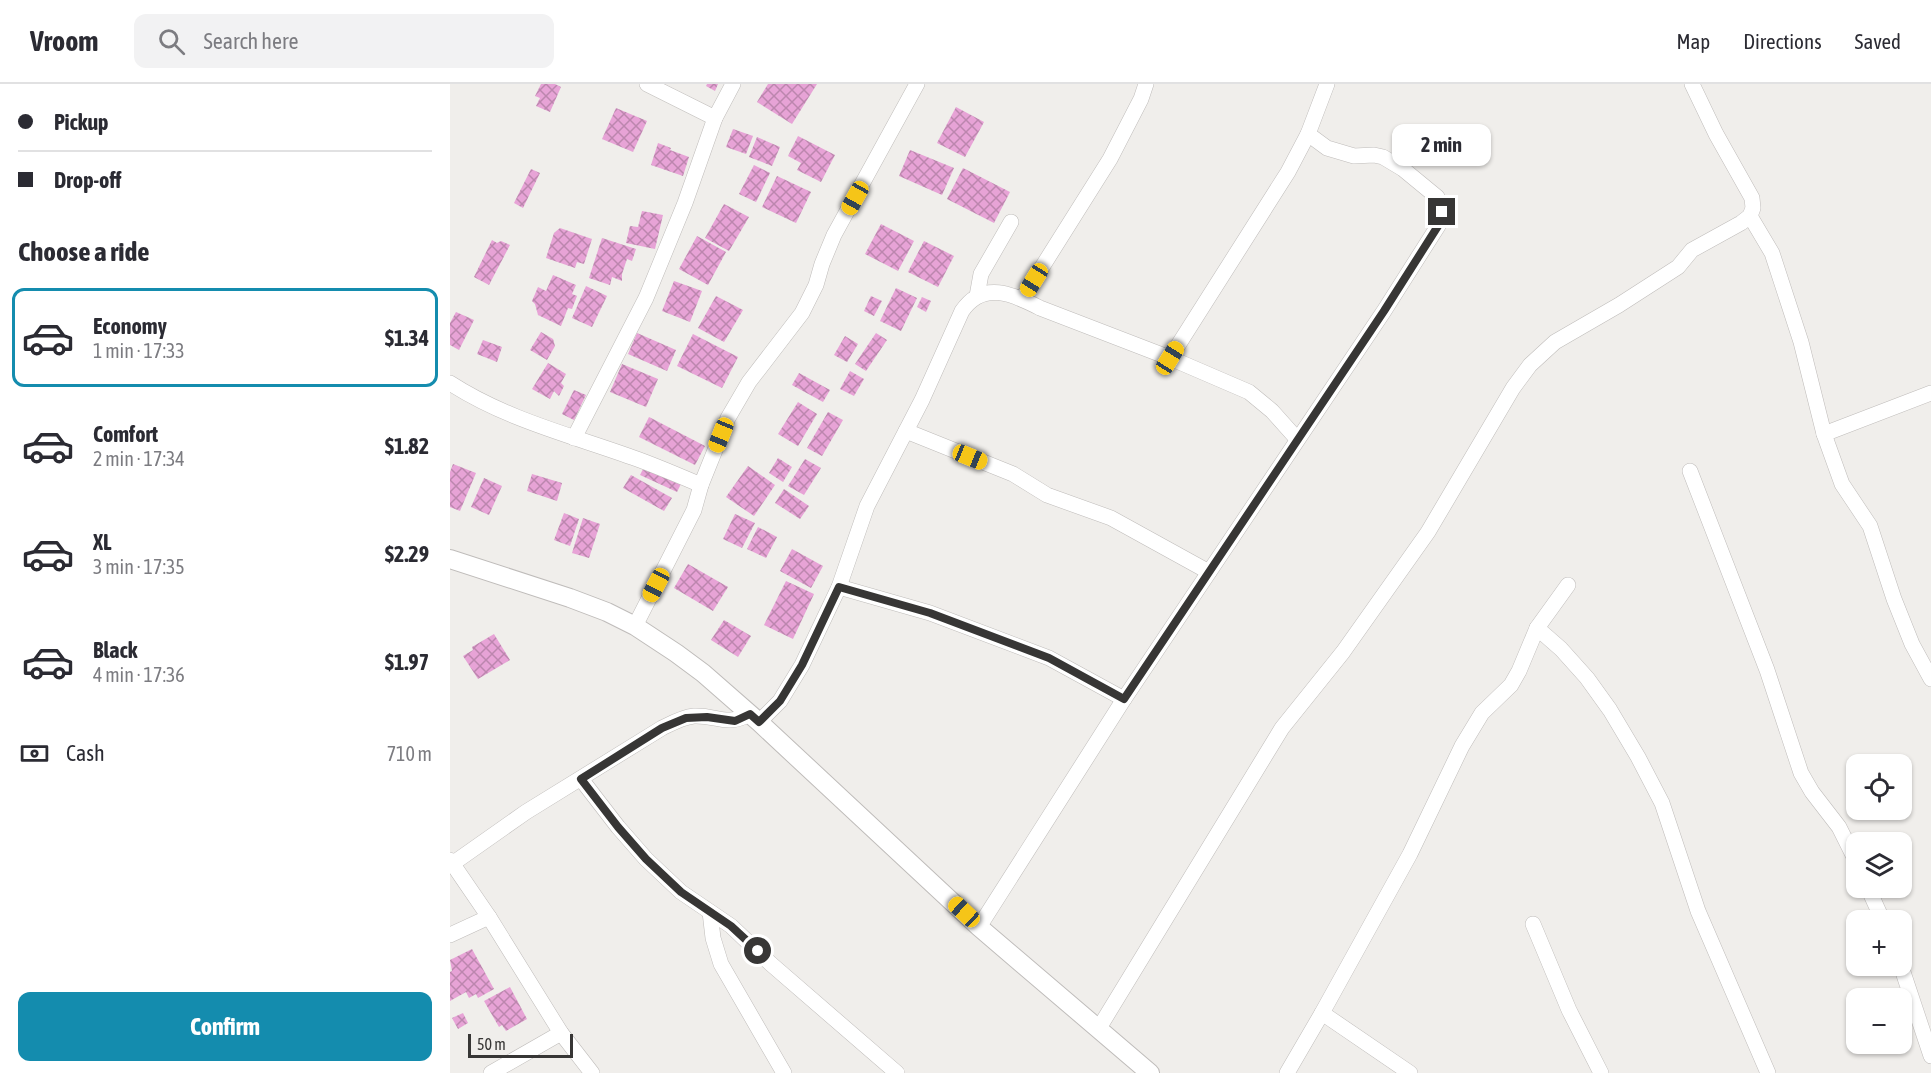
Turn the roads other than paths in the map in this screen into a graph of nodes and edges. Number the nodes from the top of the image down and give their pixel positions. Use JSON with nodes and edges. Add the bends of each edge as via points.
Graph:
{"nodes":[{"id":1,"x":647,"y":84,"type":"edge"},
{"id":2,"x":733,"y":84,"type":"edge"},
{"id":3,"x":917,"y":84,"type":"edge"},
{"id":4,"x":1146,"y":84,"type":"edge"},
{"id":5,"x":1327,"y":84,"type":"edge"},
{"id":6,"x":1692,"y":84,"type":"edge"},
{"id":7,"x":715,"y":118,"type":"junction"},
{"id":8,"x":1308,"y":134,"type":"junction"},
{"id":9,"x":1750,"y":216,"type":"junction"},
{"id":10,"x":1011,"y":222,"type":"dead end"},
{"id":11,"x":977,"y":296,"type":"junction"},
{"id":12,"x":1022,"y":299,"type":"junction"},
{"id":13,"x":1170,"y":358,"type":"junction"},
{"id":14,"x":450,"y":383,"type":"edge"},
{"id":15,"x":1931,"y":393,"type":"edge"},
{"id":16,"x":906,"y":431,"type":"junction"},
{"id":17,"x":1824,"y":434,"type":"junction"},
{"id":18,"x":574,"y":438,"type":"junction"},
{"id":19,"x":1297,"y":440,"type":"junction"},
{"id":20,"x":1690,"y":471,"type":"dead end"},
{"id":21,"x":701,"y":485,"type":"junction"},
{"id":22,"x":450,"y":558,"type":"edge"},
{"id":23,"x":1209,"y":572,"type":"junction"},
{"id":24,"x":1568,"y":585,"type":"dead end"},
{"id":25,"x":839,"y":587,"type":"junction"},
{"id":26,"x":635,"y":626,"type":"junction"},
{"id":27,"x":1537,"y":628,"type":"junction"},
{"id":28,"x":1931,"y":679,"type":"edge"},
{"id":29,"x":1124,"y":699,"type":"junction"},
{"id":30,"x":754,"y":718,"type":"junction"},
{"id":31,"x":581,"y":779,"type":"junction"},
{"id":32,"x":1846,"y":841,"type":"edge"},
{"id":33,"x":451,"y":862,"type":"edge"},
{"id":34,"x":710,"y":912,"type":"junction"},
{"id":35,"x":489,"y":917,"type":"junction"},
{"id":36,"x":1533,"y":924,"type":"dead end"},
{"id":37,"x":980,"y":927,"type":"junction"},
{"id":38,"x":450,"y":936,"type":"edge"},
{"id":39,"x":1903,"y":976,"type":"edge"},
{"id":40,"x":1322,"y":1013,"type":"junction"},
{"id":41,"x":1099,"y":1028,"type":"junction"},
{"id":42,"x":561,"y":1033,"type":"junction"},
{"id":43,"x":1931,"y":1056,"type":"edge"},
{"id":44,"x":491,"y":1073,"type":"edge"},
{"id":45,"x":592,"y":1073,"type":"edge"},
{"id":46,"x":784,"y":1073,"type":"edge"},
{"id":47,"x":897,"y":1073,"type":"edge"},
{"id":48,"x":1150,"y":1073,"type":"edge"},
{"id":49,"x":1287,"y":1073,"type":"edge"},
{"id":50,"x":1410,"y":1073,"type":"edge"},
{"id":51,"x":1601,"y":1073,"type":"edge"},
{"id":52,"x":1768,"y":1073,"type":"edge"}],
"edges":[{"from":1,"to":7,"type":"street"},
{"from":2,"to":7,"type":"street"},
{"from":3,"to":21,"type":"street","via":[[834,235],[802,313],[749,382],[728,418]]},
{"from":4,"to":12,"type":"street","via":[[1110,159]]},
{"from":5,"to":8,"type":"street"},
{"from":6,"to":9,"type":"street","via":[[1752,198]]},
{"from":7,"to":18,"type":"street","via":[[646,298]]},
{"from":8,"to":13,"type":"street"},
{"from":8,"to":19,"type":"street","via":[[1343,154],[1383,157],[1437,197],[1442,212],[1438,226],[1384,311]]},
{"from":9,"to":17,"type":"street","via":[[1772,253],[1801,342]]},
{"from":9,"to":41,"type":"street","via":[[1692,250],[1678,267],[1661,278],[1555,342],[1530,365],[1428,532],[1343,652],[1282,728]]},
{"from":10,"to":11,"type":"street","via":[[981,274]]},
{"from":11,"to":12,"type":"street","via":[[998,292]]},
{"from":11,"to":16,"type":"street","via":[[962,311]]},
{"from":12,"to":13,"type":"street"},
{"from":13,"to":19,"type":"street","via":[[1249,392]]},
{"from":14,"to":18,"type":"street","via":[[480,400]]},
{"from":15,"to":17,"type":"street"},
{"from":16,"to":23,"type":"street","via":[[1013,474],[1047,495],[1111,518]]},
{"from":16,"to":25,"type":"street","via":[[864,513]]},
{"from":17,"to":28,"type":"street","via":[[1842,484],[1870,526],[1894,599]]},
{"from":18,"to":21,"type":"street"},
{"from":19,"to":23,"type":"street"},
{"from":20,"to":32,"type":"street","via":[[1802,773]]},
{"from":21,"to":26,"type":"street","via":[[694,510]]},
{"from":22,"to":26,"type":"street","via":[[570,598]]},
{"from":23,"to":29,"type":"street"},
{"from":24,"to":27,"type":"street"},
{"from":25,"to":29,"type":"street","via":[[930,613],[1049,658]]},
{"from":25,"to":30,"type":"street","via":[[780,701]]},
{"from":26,"to":30,"type":"street","via":[[703,673]]},
{"from":27,"to":40,"type":"street","via":[[1511,685],[1482,713],[1462,746],[1410,854]]},
{"from":27,"to":52,"type":"street","via":[[1587,678],[1610,710],[1662,803],[1698,911]]},
{"from":29,"to":37,"type":"street"},
{"from":30,"to":31,"type":"street","via":[[686,718],[662,728]]},
{"from":30,"to":37,"type":"street"},
{"from":31,"to":33,"type":"street"},
{"from":31,"to":34,"type":"street","via":[[646,859],[681,892]]},
{"from":33,"to":35,"type":"street"},
{"from":34,"to":46,"type":"street","via":[[721,964]]},
{"from":34,"to":47,"type":"street","via":[[731,926]]},
{"from":35,"to":38,"type":"street"},
{"from":35,"to":42,"type":"street"},
{"from":36,"to":51,"type":"street"},
{"from":37,"to":41,"type":"street"},
{"from":39,"to":43,"type":"street"},
{"from":40,"to":49,"type":"street"},
{"from":40,"to":50,"type":"street"},
{"from":41,"to":48,"type":"street"},
{"from":42,"to":44,"type":"street"},
{"from":42,"to":45,"type":"street"}]}
